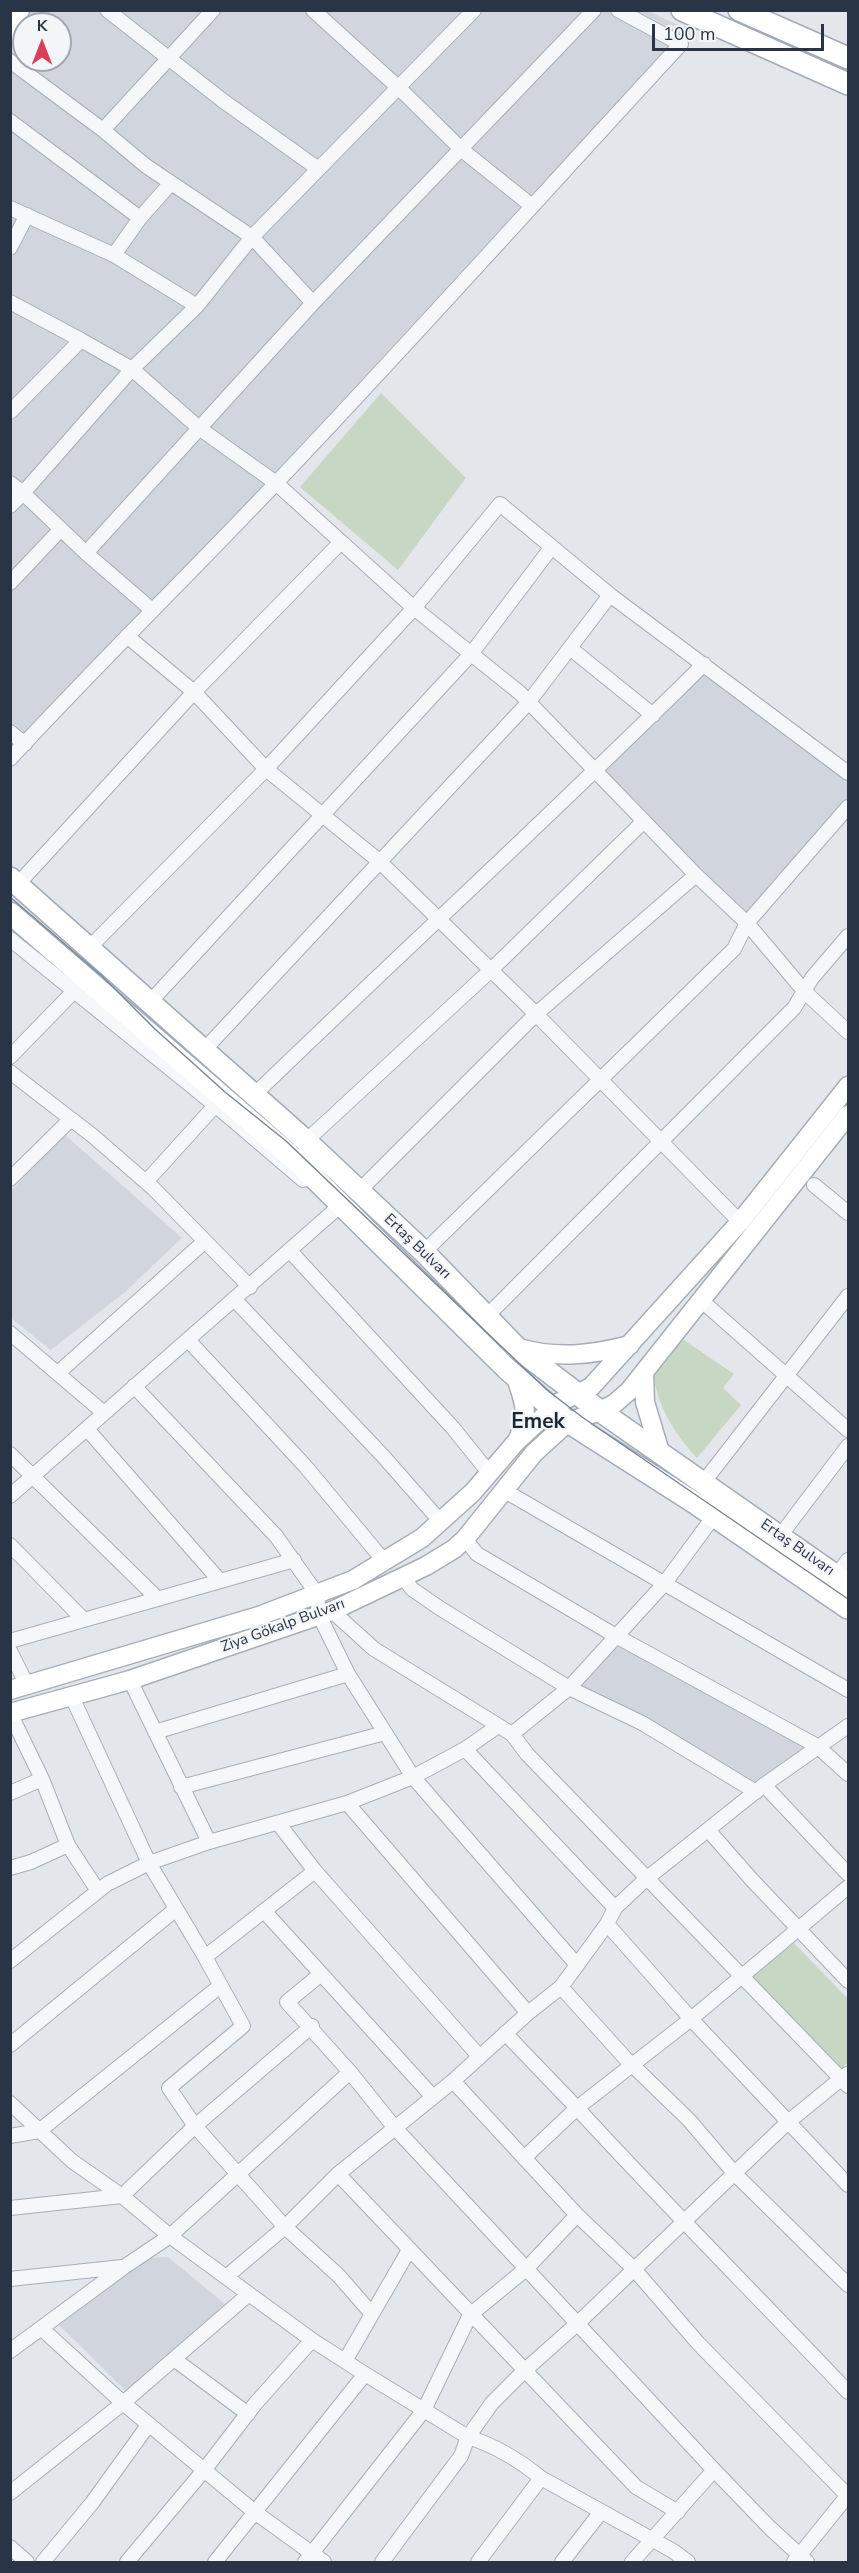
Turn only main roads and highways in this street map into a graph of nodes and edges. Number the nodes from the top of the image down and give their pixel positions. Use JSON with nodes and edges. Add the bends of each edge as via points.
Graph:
{"nodes":[{"id":1,"x":20,"y":10,"type":"edge"},
{"id":2,"x":682,"y":10,"type":"edge"},
{"id":3,"x":739,"y":10,"type":"edge"},
{"id":4,"x":10,"y":32,"type":"edge"},
{"id":5,"x":849,"y":58,"type":"edge"},
{"id":6,"x":849,"y":84,"type":"edge"},
{"id":7,"x":14,"y":881,"type":"edge"},
{"id":8,"x":10,"y":913,"type":"edge"},
{"id":9,"x":849,"y":1086,"type":"edge"},
{"id":10,"x":849,"y":1115,"type":"edge"},
{"id":11,"x":346,"y":1201,"type":"junction"},
{"id":12,"x":630,"y":1345,"type":"junction"},
{"id":13,"x":518,"y":1348,"type":"junction"},
{"id":14,"x":644,"y":1372,"type":"junction"},
{"id":15,"x":515,"y":1375,"type":"junction"},
{"id":16,"x":578,"y":1394,"type":"junction"},
{"id":17,"x":600,"y":1411,"type":"junction"},
{"id":18,"x":560,"y":1415,"type":"junction"},
{"id":19,"x":598,"y":1440,"type":"junction"},
{"id":20,"x":516,"y":1442,"type":"junction"},
{"id":21,"x":660,"y":1452,"type":"junction"},
{"id":22,"x":534,"y":1453,"type":"junction"},
{"id":23,"x":845,"y":1573,"type":"edge"},
{"id":24,"x":849,"y":1608,"type":"edge"},
{"id":25,"x":19,"y":1688,"type":"edge"},
{"id":26,"x":10,"y":1713,"type":"edge"}],
"edges":[{"from":1,"to":4,"type":"main road"},
{"from":2,"to":6,"type":"main road"},
{"from":3,"to":5,"type":"main road"},
{"from":7,"to":11,"type":"main road","name":"Ertaş Bulvarı","via":[[306,1141]]},
{"from":8,"to":11,"type":"main road","name":"Ertaş Bulvarı","via":[[80,985]]},
{"from":9,"to":12,"type":"main road","via":[[740,1222]]},
{"from":10,"to":14,"type":"main road"},
{"from":11,"to":13,"type":"main road","name":"Ertaş Bulvarı","via":[[424,1252]]},
{"from":11,"to":15,"type":"main road","name":"Ertaş Bulvarı"},
{"from":12,"to":13,"type":"main road","via":[[595,1354],[563,1356]]},
{"from":12,"to":16,"type":"main road","via":[[591,1387]]},
{"from":13,"to":16,"type":"main road","name":"Ertaş Bulvarı"},
{"from":14,"to":17,"type":"main road","via":[[629,1391]]},
{"from":14,"to":21,"type":"main road","via":[[645,1402]]},
{"from":15,"to":18,"type":"main road","name":"Ertaş Bulvarı"},
{"from":15,"to":20,"type":"main road","via":[[526,1421]]},
{"from":16,"to":17,"type":"main road","name":"Ertaş Bulvarı"},
{"from":16,"to":18,"type":"main road","via":[[558,1403]]},
{"from":17,"to":18,"type":"main road"},
{"from":17,"to":21,"type":"main road","name":"Ertaş Bulvarı"},
{"from":18,"to":19,"type":"main road","name":"Ertaş Bulvarı"},
{"from":18,"to":20,"type":"main road","name":"Ziya Gökalp Bulvarı"},
{"from":18,"to":22,"type":"main road","name":"Ziya Gökalp Bulvarı"},
{"from":19,"to":22,"type":"main road","via":[[570,1438]]},
{"from":19,"to":24,"type":"main road","name":"Ertaş Bulvarı"},
{"from":20,"to":25,"type":"main road","name":"Ziya Gökalp Bulvarı","via":[[441,1522],[353,1580],[259,1616]]},
{"from":21,"to":23,"type":"main road","name":"Ertaş Bulvarı","via":[[780,1536]]},
{"from":22,"to":26,"type":"main road","name":"Ziya Gökalp Bulvarı","via":[[465,1539],[426,1566],[326,1613],[130,1680]]}]}
